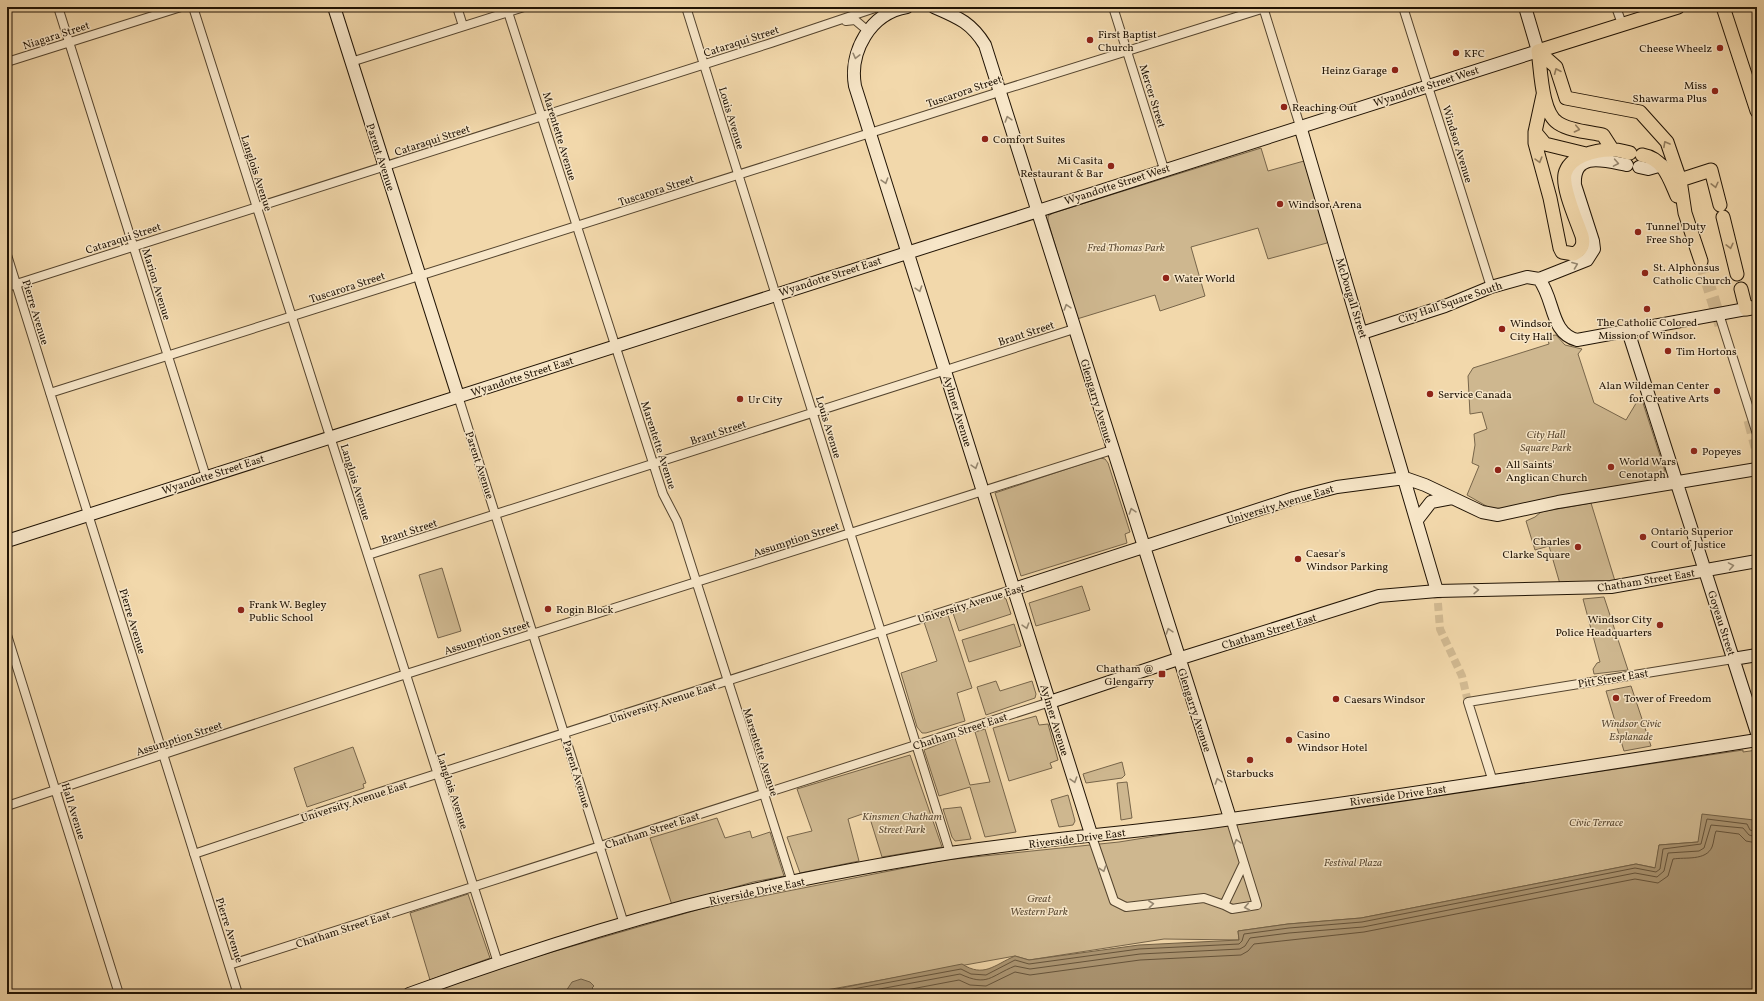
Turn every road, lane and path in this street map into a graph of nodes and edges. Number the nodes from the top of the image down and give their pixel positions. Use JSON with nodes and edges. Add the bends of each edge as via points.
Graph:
{"nodes":[{"id":1,"x":58,"y":7,"type":"edge"},
{"id":2,"x":181,"y":7,"type":"edge"},
{"id":3,"x":192,"y":7,"type":"edge"},
{"id":4,"x":334,"y":7,"type":"edge"},
{"id":5,"x":457,"y":7,"type":"edge"},
{"id":6,"x":524,"y":7,"type":"edge"},
{"id":7,"x":686,"y":7,"type":"edge"},
{"id":8,"x":878,"y":7,"type":"edge"},
{"id":9,"x":887,"y":7,"type":"edge"},
{"id":10,"x":907,"y":7,"type":"edge"},
{"id":11,"x":932,"y":7,"type":"edge"},
{"id":12,"x":1113,"y":7,"type":"edge"},
{"id":13,"x":1265,"y":7,"type":"edge"},
{"id":14,"x":1403,"y":7,"type":"edge"},
{"id":15,"x":1525,"y":7,"type":"edge"},
{"id":16,"x":1616,"y":7,"type":"edge"},
{"id":17,"x":1678,"y":7,"type":"edge"},
{"id":18,"x":1723,"y":7,"type":"edge"},
{"id":19,"x":508,"y":12,"type":"junction"},
{"id":20,"x":841,"y":21,"type":"junction"},
{"id":21,"x":1622,"y":24,"type":"junction"},
{"id":22,"x":463,"y":26,"type":"junction"},
{"id":23,"x":872,"y":27,"type":"junction"},
{"id":24,"x":69,"y":43,"type":"junction"},
{"id":25,"x":1127,"y":51,"type":"junction"},
{"id":26,"x":1538,"y":51,"type":"junction"},
{"id":27,"x":7,"y":62,"type":"edge"},
{"id":28,"x":351,"y":62,"type":"junction"},
{"id":29,"x":704,"y":64,"type":"junction"},
{"id":30,"x":1428,"y":86,"type":"junction"},
{"id":31,"x":999,"y":91,"type":"junction"},
{"id":32,"x":1543,"y":95,"type":"junction"},
{"id":33,"x":1757,"y":111,"type":"edge"},
{"id":34,"x":542,"y":116,"type":"junction"},
{"id":35,"x":1300,"y":126,"type":"junction"},
{"id":36,"x":1535,"y":132,"type":"junction"},
{"id":37,"x":870,"y":133,"type":"junction"},
{"id":38,"x":1612,"y":149,"type":"junction"},
{"id":39,"x":1586,"y":154,"type":"junction"},
{"id":40,"x":1634,"y":160,"type":"junction"},
{"id":41,"x":385,"y":166,"type":"junction"},
{"id":42,"x":1164,"y":170,"type":"junction"},
{"id":43,"x":739,"y":175,"type":"junction"},
{"id":44,"x":1680,"y":180,"type":"junction"},
{"id":45,"x":257,"y":207,"type":"junction"},
{"id":46,"x":1037,"y":210,"type":"junction"},
{"id":47,"x":1685,"y":213,"type":"junction"},
{"id":48,"x":576,"y":226,"type":"junction"},
{"id":49,"x":133,"y":246,"type":"junction"},
{"id":50,"x":908,"y":252,"type":"junction"},
{"id":51,"x":7,"y":255,"type":"edge"},
{"id":52,"x":1701,"y":261,"type":"tunnel mouth"},
{"id":53,"x":1738,"y":274,"type":"dead end"},
{"id":54,"x":420,"y":276,"type":"junction"},
{"id":55,"x":1539,"y":279,"type":"junction"},
{"id":56,"x":16,"y":284,"type":"junction"},
{"id":57,"x":7,"y":287,"type":"edge"},
{"id":58,"x":1491,"y":287,"type":"junction"},
{"id":59,"x":1741,"y":289,"type":"dead end"},
{"id":60,"x":776,"y":294,"type":"junction"},
{"id":61,"x":1751,"y":308,"type":"edge"},
{"id":62,"x":1720,"y":314,"type":"junction"},
{"id":63,"x":292,"y":316,"type":"junction"},
{"id":64,"x":1074,"y":330,"type":"junction"},
{"id":65,"x":1628,"y":331,"type":"junction"},
{"id":66,"x":1362,"y":333,"type":"junction"},
{"id":67,"x":615,"y":346,"type":"junction"},
{"id":68,"x":168,"y":356,"type":"junction"},
{"id":69,"x":945,"y":371,"type":"junction"},
{"id":70,"x":50,"y":393,"type":"junction"},
{"id":71,"x":458,"y":396,"type":"junction"},
{"id":72,"x":813,"y":413,"type":"junction"},
{"id":73,"x":1757,"y":434,"type":"edge"},
{"id":74,"x":331,"y":437,"type":"junction"},
{"id":75,"x":1112,"y":450,"type":"junction"},
{"id":76,"x":653,"y":464,"type":"junction"},
{"id":77,"x":1757,"y":469,"type":"edge"},
{"id":78,"x":206,"y":477,"type":"junction"},
{"id":79,"x":1405,"y":478,"type":"junction"},
{"id":80,"x":1676,"y":482,"type":"junction"},
{"id":81,"x":983,"y":491,"type":"junction"},
{"id":82,"x":1452,"y":498,"type":"junction"},
{"id":83,"x":496,"y":514,"type":"junction"},
{"id":84,"x":88,"y":515,"type":"junction"},
{"id":85,"x":1418,"y":520,"type":"junction"},
{"id":86,"x":850,"y":533,"type":"junction"},
{"id":87,"x":7,"y":541,"type":"edge"},
{"id":88,"x":1144,"y":548,"type":"junction"},
{"id":89,"x":368,"y":555,"type":"junction"},
{"id":90,"x":1757,"y":561,"type":"edge"},
{"id":91,"x":1705,"y":570,"type":"junction"},
{"id":92,"x":696,"y":583,"type":"junction"},
{"id":93,"x":1014,"y":589,"type":"junction"},
{"id":94,"x":1437,"y":591,"type":"junction"},
{"id":95,"x":881,"y":631,"type":"junction"},
{"id":96,"x":533,"y":634,"type":"junction"},
{"id":97,"x":7,"y":635,"type":"edge"},
{"id":98,"x":1757,"y":655,"type":"edge"},
{"id":99,"x":1178,"y":659,"type":"junction"},
{"id":100,"x":1733,"y":659,"type":"junction"},
{"id":101,"x":406,"y":675,"type":"junction"},
{"id":102,"x":727,"y":681,"type":"junction"},
{"id":103,"x":1050,"y":702,"type":"junction"},
{"id":104,"x":1757,"y":733,"type":"edge"},
{"id":105,"x":565,"y":734,"type":"junction"},
{"id":106,"x":1757,"y":740,"type":"edge"},
{"id":107,"x":917,"y":745,"type":"junction"},
{"id":108,"x":162,"y":755,"type":"junction"},
{"id":109,"x":436,"y":774,"type":"junction"},
{"id":110,"x":1493,"y":782,"type":"junction"},
{"id":111,"x":55,"y":790,"type":"junction"},
{"id":112,"x":763,"y":794,"type":"junction"},
{"id":113,"x":7,"y":806,"type":"edge"},
{"id":114,"x":1230,"y":818,"type":"junction"},
{"id":115,"x":1092,"y":837,"type":"junction"},
{"id":116,"x":600,"y":846,"type":"junction"},
{"id":117,"x":950,"y":853,"type":"junction"},
{"id":118,"x":194,"y":854,"type":"junction"},
{"id":119,"x":1243,"y":865,"type":"junction"},
{"id":120,"x":792,"y":882,"type":"junction"},
{"id":121,"x":473,"y":887,"type":"junction"},
{"id":122,"x":1224,"y":906,"type":"junction"},
{"id":123,"x":624,"y":924,"type":"junction"},
{"id":124,"x":498,"y":963,"type":"junction"},
{"id":125,"x":230,"y":965,"type":"junction"},
{"id":126,"x":119,"y":994,"type":"edge"},
{"id":127,"x":238,"y":994,"type":"edge"},
{"id":128,"x":409,"y":994,"type":"edge"}],
"edges":[{"from":1,"to":24,"type":"street","name":"Marion Avenue"},
{"from":2,"to":24,"type":"street","name":"Niagara Street"},
{"from":3,"to":45,"type":"street","name":"Langlois Avenue"},
{"from":4,"to":28,"type":"main road","name":"Parent Avenue"},
{"from":5,"to":22,"type":"street"},
{"from":6,"to":19,"type":"street"},
{"from":7,"to":29,"type":"street","name":"Louis Avenue"},
{"from":8,"to":20,"type":"street","name":"Cataraqui Street"},
{"from":9,"to":23,"type":"main road"},
{"from":10,"to":23,"type":"main road","name":"Aylmer Avenue","via":[[892,12]]},
{"from":11,"to":31,"type":"main road","name":"Glengarry Avenue","via":[[960,18],[979,34],[985,45]]},
{"from":12,"to":25,"type":"street","name":"Mercer Street"},
{"from":13,"to":25,"type":"street","name":"Tuscarora Street"},
{"from":13,"to":35,"type":"street","name":"McDougall Street"},
{"from":14,"to":30,"type":"street","name":"Windsor Avenue"},
{"from":15,"to":26,"type":"main road"},
{"from":16,"to":21,"type":"street"},
{"from":17,"to":21,"type":"main road","name":"Wyandotte Street West"},
{"from":18,"to":33,"type":"main road"},
{"from":19,"to":22,"type":"street"},
{"from":19,"to":34,"type":"street","name":"Marentette Avenue"},
{"from":20,"to":23,"type":"street","name":"Cataraqui Street","via":[[855,20]]},
{"from":20,"to":29,"type":"street","name":"Cataraqui Street"},
{"from":21,"to":26,"type":"main road","name":"Wyandotte Street West"},
{"from":22,"to":28,"type":"street"},
{"from":23,"to":37,"type":"main road","name":"Aylmer Avenue","one_way":true,"via":[[857,50],[853,70],[855,86]]},
{"from":24,"to":27,"type":"street","name":"Niagara Street"},
{"from":24,"to":49,"type":"street","name":"Marion Avenue"},
{"from":25,"to":31,"type":"street","name":"Tuscarora Street"},
{"from":25,"to":42,"type":"street","name":"Mercer Street"},
{"from":26,"to":30,"type":"main road","name":"Wyandotte Street West"},
{"from":26,"to":32,"type":"main road"},
{"from":44,"to":26,"type":"main road","one_way":true,"via":[[1667,142],[1640,112],[1566,98],[1556,67]]},
{"from":28,"to":41,"type":"main road","name":"Parent Avenue"},
{"from":29,"to":34,"type":"street","name":"Cataraqui Street"},
{"from":29,"to":43,"type":"street","name":"Louis Avenue"},
{"from":30,"to":35,"type":"main road","name":"Wyandotte Street West"},
{"from":30,"to":58,"type":"street","name":"Windsor Avenue"},
{"from":31,"to":37,"type":"street","name":"Tuscarora Street"},
{"from":46,"to":31,"type":"main road","name":"Glengarry Avenue","one_way":true},
{"from":32,"to":36,"type":"main road"},
{"from":32,"to":38,"type":"main road","one_way":true,"via":[[1553,119],[1566,126],[1603,134]]},
{"from":34,"to":41,"type":"street","name":"Cataraqui Street"},
{"from":34,"to":48,"type":"street","name":"Marentette Avenue"},
{"from":35,"to":42,"type":"main road","name":"Wyandotte Street West"},
{"from":35,"to":66,"type":"main road","name":"McDougall Street"},
{"from":36,"to":39,"type":"main road","via":[[1545,144]]},
{"from":36,"to":39,"type":"main road","one_way":true,"via":[[1536,150],[1550,198],[1560,248],[1566,254],[1579,251],[1583,240],[1566,186],[1565,174],[1570,163]]},
{"from":37,"to":43,"type":"street","name":"Tuscarora Street"},
{"from":37,"to":50,"type":"main road","name":"Aylmer Avenue","one_way":true},
{"from":38,"to":39,"type":"main road"},
{"from":38,"to":40,"type":"main road"},
{"from":40,"to":47,"type":"main road","via":[[1652,157],[1662,165]]},
{"from":55,"to":40,"type":"main road","one_way":true,"via":[[1587,260],[1592,254],[1593,242],[1576,185],[1578,167],[1586,161]]},
{"from":41,"to":45,"type":"street","name":"Cataraqui Street"},
{"from":41,"to":54,"type":"main road","name":"Parent Avenue"},
{"from":42,"to":46,"type":"main road","name":"Wyandotte Street West"},
{"from":43,"to":48,"type":"street","name":"Tuscarora Street"},
{"from":43,"to":60,"type":"street","name":"Louis Avenue"},
{"from":44,"to":47,"type":"main road"},
{"from":44,"to":53,"type":"main road","one_way":true,"via":[[1711,170]]},
{"from":45,"to":49,"type":"street","name":"Cataraqui Street"},
{"from":45,"to":63,"type":"street","name":"Langlois Avenue"},
{"from":46,"to":50,"type":"main road","name":"Wyandotte Street East"},
{"from":64,"to":46,"type":"main road","name":"Glengarry Avenue","one_way":true},
{"from":47,"to":52,"type":"main road"},
{"from":48,"to":54,"type":"street","name":"Tuscarora Street"},
{"from":48,"to":67,"type":"street","name":"Marentette Avenue"},
{"from":49,"to":56,"type":"street","name":"Cataraqui Street"},
{"from":49,"to":68,"type":"street","name":"Marion Avenue"},
{"from":50,"to":60,"type":"main road","name":"Wyandotte Street East"},
{"from":50,"to":69,"type":"main road","name":"Aylmer Avenue","one_way":true},
{"from":51,"to":56,"type":"street","name":"Pierre Avenue"},
{"from":54,"to":63,"type":"street","name":"Tuscarora Street"},
{"from":54,"to":71,"type":"main road","name":"Parent Avenue"},
{"from":55,"to":58,"type":"main road","name":"City Hall Square South","via":[[1527,276]]},
{"from":55,"to":65,"type":"main road","via":[[1547,291],[1559,329],[1568,337],[1577,340]]},
{"from":56,"to":57,"type":"street","name":"Cataraqui Street"},
{"from":56,"to":70,"type":"street","name":"Pierre Avenue"},
{"from":58,"to":66,"type":"main road","name":"City Hall Square South","via":[[1444,306]]},
{"from":59,"to":61,"type":"main road"},
{"from":60,"to":67,"type":"main road","name":"Wyandotte Street East"},
{"from":60,"to":72,"type":"street","name":"Louis Avenue"},
{"from":61,"to":62,"type":"main road"},
{"from":62,"to":65,"type":"main road"},
{"from":62,"to":73,"type":"street"},
{"from":63,"to":68,"type":"street","name":"Tuscarora Street"},
{"from":63,"to":74,"type":"street","name":"Langlois Avenue"},
{"from":64,"to":69,"type":"street","name":"Brant Street"},
{"from":64,"to":75,"type":"main road","name":"Glengarry Avenue"},
{"from":65,"to":80,"type":"main road","name":"Goyeau Street"},
{"from":66,"to":79,"type":"main road","name":"McDougall Street"},
{"from":67,"to":71,"type":"main road","name":"Wyandotte Street East"},
{"from":67,"to":76,"type":"street","name":"Marentette Avenue"},
{"from":68,"to":70,"type":"street","name":"Tuscarora Street"},
{"from":68,"to":78,"type":"street","name":"Marion Avenue"},
{"from":69,"to":72,"type":"street","name":"Brant Street"},
{"from":69,"to":81,"type":"main road","name":"Aylmer Avenue","one_way":true},
{"from":70,"to":84,"type":"street","name":"Pierre Avenue"},
{"from":71,"to":74,"type":"main road","name":"Wyandotte Street East"},
{"from":71,"to":83,"type":"street","name":"Parent Avenue"},
{"from":72,"to":76,"type":"street","name":"Brant Street"},
{"from":72,"to":86,"type":"street","name":"Louis Avenue"},
{"from":74,"to":78,"type":"main road","name":"Wyandotte Street East"},
{"from":74,"to":89,"type":"street","name":"Langlois Avenue"},
{"from":75,"to":81,"type":"street","name":"Assumption Street"},
{"from":88,"to":75,"type":"main road","name":"Glengarry Avenue","one_way":true},
{"from":76,"to":83,"type":"street","name":"Brant Street"},
{"from":76,"to":92,"type":"street","name":"Marentette Avenue","via":[[663,494],[677,520]]},
{"from":77,"to":80,"type":"main road","name":"University Avenue East"},
{"from":78,"to":84,"type":"main road","name":"Wyandotte Street East"},
{"from":79,"to":82,"type":"main road","name":"University Avenue East"},
{"from":79,"to":85,"type":"main road","name":"McDougall Street"},
{"from":79,"to":88,"type":"main road","name":"University Avenue East","via":[[1310,493]]},
{"from":80,"to":82,"type":"main road","name":"University Avenue East","via":[[1498,515],[1482,512]]},
{"from":80,"to":91,"type":"main road","name":"Goyeau Street"},
{"from":81,"to":86,"type":"street","name":"Assumption Street"},
{"from":81,"to":93,"type":"main road","name":"Aylmer Avenue"},
{"from":82,"to":85,"type":"main road","via":[[1431,502]]},
{"from":83,"to":89,"type":"street","name":"Brant Street"},
{"from":83,"to":96,"type":"street","name":"Parent Avenue"},
{"from":84,"to":87,"type":"main road","name":"Wyandotte Street East"},
{"from":84,"to":108,"type":"street","name":"Pierre Avenue"},
{"from":85,"to":94,"type":"main road","name":"McDougall Street"},
{"from":86,"to":92,"type":"street","name":"Assumption Street"},
{"from":86,"to":95,"type":"street","name":"Louis Avenue"},
{"from":88,"to":93,"type":"main road","name":"University Avenue East"},
{"from":99,"to":88,"type":"main road","name":"Glengarry Avenue","one_way":true},
{"from":89,"to":101,"type":"street","name":"Langlois Avenue"},
{"from":91,"to":90,"type":"main road","name":"Chatham Street East","one_way":true},
{"from":94,"to":91,"type":"main road","name":"Chatham Street East","one_way":true,"via":[[1611,587]]},
{"from":91,"to":100,"type":"main road","name":"Goyeau Street"},
{"from":92,"to":96,"type":"street","name":"Assumption Street"},
{"from":92,"to":102,"type":"street","name":"Marentette Avenue"},
{"from":93,"to":95,"type":"street","name":"University Avenue East"},
{"from":93,"to":103,"type":"main road","name":"Aylmer Avenue","one_way":true},
{"from":94,"to":99,"type":"main road","name":"Chatham Street East","via":[[1379,596]]},
{"from":95,"to":102,"type":"street","name":"University Avenue East"},
{"from":95,"to":107,"type":"street","name":"Louis Avenue"},
{"from":96,"to":101,"type":"street","name":"Assumption Street"},
{"from":96,"to":105,"type":"street","name":"Parent Avenue"},
{"from":97,"to":111,"type":"street","name":"Hall Avenue"},
{"from":98,"to":100,"type":"main road","name":"Pitt Street East"},
{"from":99,"to":103,"type":"main road","name":"Chatham Street East"},
{"from":114,"to":99,"type":"main road","name":"Glengarry Avenue","one_way":true},
{"from":100,"to":104,"type":"main road","name":"Goyeau Street"},
{"from":100,"to":110,"type":"street","name":"Pitt Street East","via":[[1468,702]]},
{"from":101,"to":108,"type":"street","name":"Assumption Street"},
{"from":101,"to":109,"type":"street","name":"Langlois Avenue"},
{"from":102,"to":105,"type":"street","name":"University Avenue East"},
{"from":102,"to":112,"type":"street","name":"Marentette Avenue"},
{"from":103,"to":107,"type":"street","name":"Chatham Street East"},
{"from":103,"to":115,"type":"main road","name":"Aylmer Avenue","one_way":true},
{"from":105,"to":109,"type":"street","name":"University Avenue East"},
{"from":105,"to":116,"type":"street","name":"Parent Avenue"},
{"from":106,"to":110,"type":"main road","name":"Riverside Drive East"},
{"from":107,"to":112,"type":"street","name":"Chatham Street East"},
{"from":107,"to":117,"type":"street","name":"Louis Avenue"},
{"from":108,"to":111,"type":"street","name":"Assumption Street"},
{"from":108,"to":118,"type":"street","name":"Pierre Avenue"},
{"from":109,"to":118,"type":"street","name":"University Avenue East"},
{"from":109,"to":121,"type":"street","name":"Langlois Avenue"},
{"from":110,"to":114,"type":"main road","name":"Riverside Drive East"},
{"from":111,"to":113,"type":"street","name":"Assumption Street"},
{"from":111,"to":126,"type":"street","name":"Hall Avenue"},
{"from":112,"to":116,"type":"street","name":"Chatham Street East"},
{"from":112,"to":120,"type":"street","name":"Marentette Avenue"},
{"from":114,"to":115,"type":"main road","name":"Riverside Drive East"},
{"from":119,"to":114,"type":"street","one_way":true},
{"from":115,"to":117,"type":"main road","name":"Riverside Drive East"},
{"from":115,"to":122,"type":"street","one_way":true,"via":[[1114,901],[1126,907],[1204,898]]},
{"from":116,"to":121,"type":"street","name":"Chatham Street East"},
{"from":116,"to":123,"type":"street","name":"Parent Avenue"},
{"from":117,"to":120,"type":"main road","name":"Riverside Drive East"},
{"from":118,"to":125,"type":"street","name":"Pierre Avenue"},
{"from":119,"to":122,"type":"street"},
{"from":119,"to":122,"type":"street","one_way":true,"via":[[1257,905],[1232,909]]},
{"from":120,"to":123,"type":"main road","name":"Riverside Drive East","via":[[687,906]]},
{"from":121,"to":124,"type":"street","name":"Langlois Avenue"},
{"from":121,"to":125,"type":"street","name":"Chatham Street East"},
{"from":123,"to":124,"type":"main road","name":"Riverside Drive East"},
{"from":124,"to":128,"type":"main road","name":"Riverside Drive East"},
{"from":125,"to":127,"type":"street","name":"Pierre Avenue"}]}
